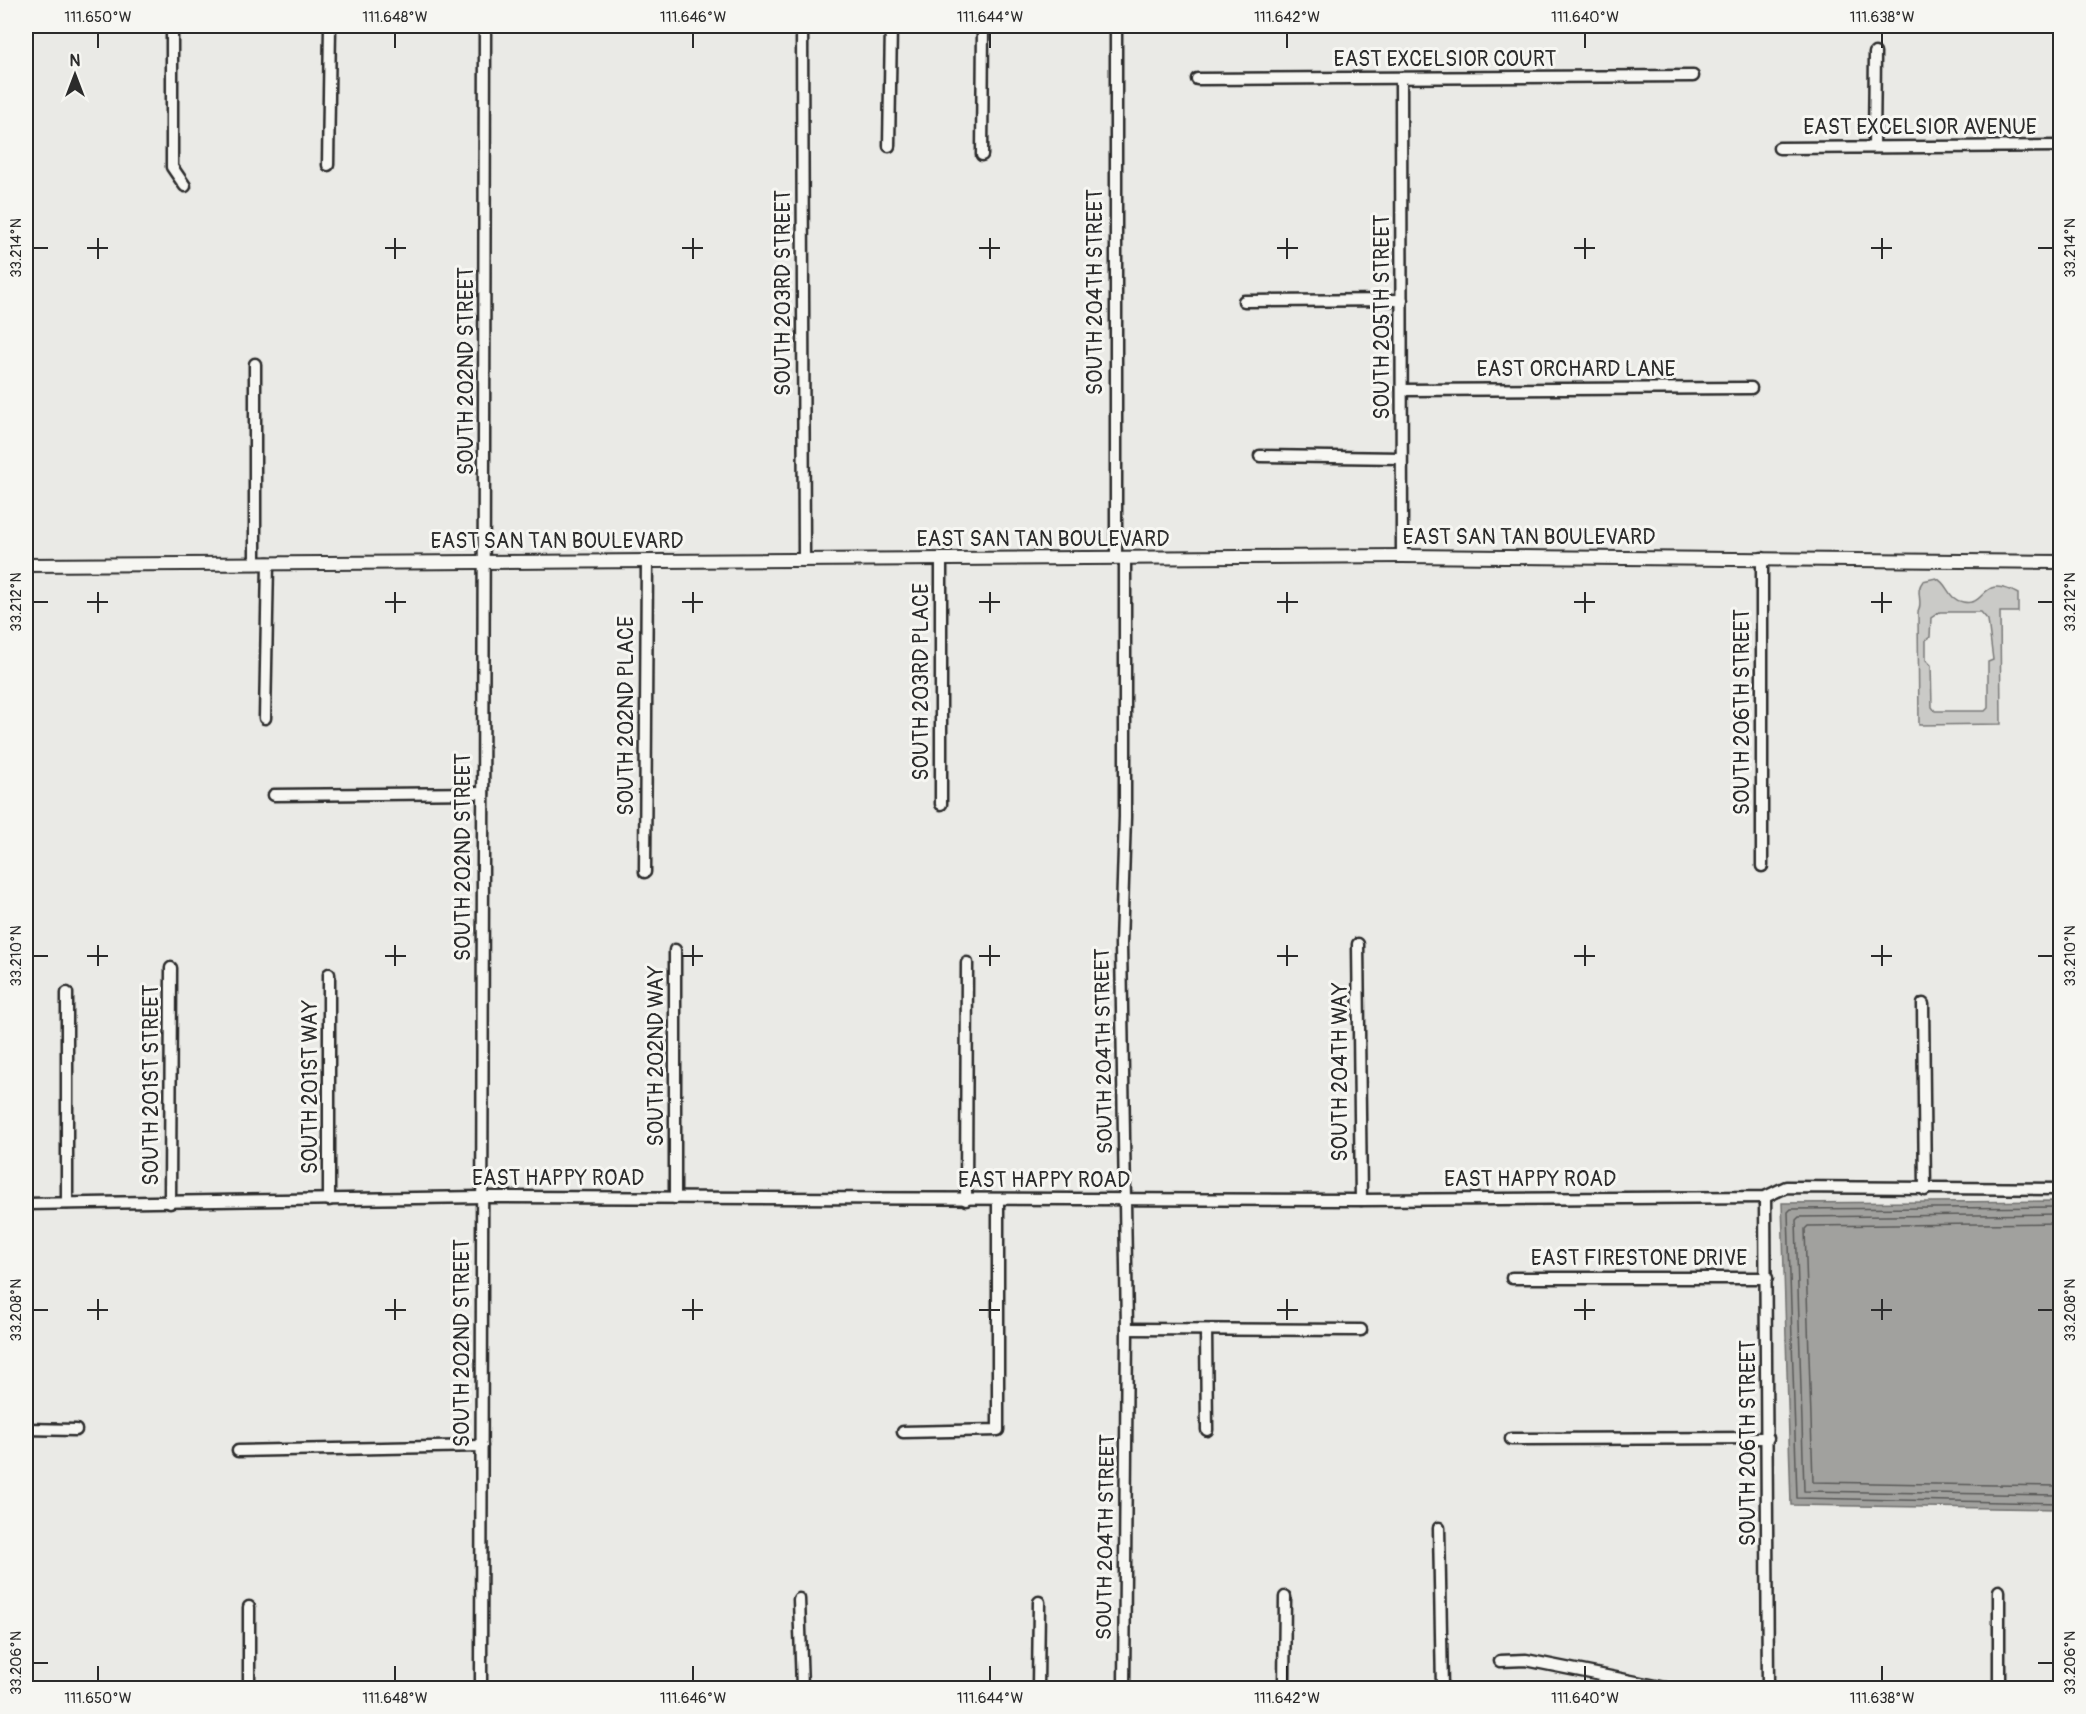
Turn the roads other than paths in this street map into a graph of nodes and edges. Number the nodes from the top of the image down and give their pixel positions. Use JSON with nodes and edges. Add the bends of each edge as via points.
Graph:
{"nodes":[{"id":1,"x":172,"y":26,"type":"edge"},
{"id":2,"x":330,"y":26,"type":"edge"},
{"id":3,"x":485,"y":26,"type":"edge"},
{"id":4,"x":802,"y":26,"type":"edge"},
{"id":5,"x":891,"y":26,"type":"edge"},
{"id":6,"x":983,"y":26,"type":"edge"},
{"id":7,"x":1116,"y":26,"type":"edge"},
{"id":8,"x":1875,"y":53,"type":"dead end"},
{"id":9,"x":1693,"y":76,"type":"dead end"},
{"id":10,"x":1401,"y":79,"type":"junction"},
{"id":11,"x":1197,"y":80,"type":"dead end"},
{"id":12,"x":889,"y":146,"type":"dead end"},
{"id":13,"x":2061,"y":146,"type":"edge"},
{"id":14,"x":1874,"y":147,"type":"junction"},
{"id":15,"x":1779,"y":148,"type":"dead end"},
{"id":16,"x":982,"y":155,"type":"dead end"},
{"id":17,"x":328,"y":165,"type":"dead end"},
{"id":18,"x":185,"y":186,"type":"dead end"},
{"id":19,"x":1402,"y":300,"type":"junction"},
{"id":20,"x":1244,"y":301,"type":"dead end"},
{"id":21,"x":255,"y":364,"type":"dead end"},
{"id":22,"x":1751,"y":388,"type":"dead end"},
{"id":23,"x":1402,"y":390,"type":"junction"},
{"id":24,"x":1260,"y":456,"type":"dead end"},
{"id":25,"x":1401,"y":459,"type":"junction"},
{"id":26,"x":1402,"y":556,"type":"junction"},
{"id":27,"x":1120,"y":558,"type":"junction"},
{"id":28,"x":1762,"y":558,"type":"junction"},
{"id":29,"x":940,"y":559,"type":"junction"},
{"id":30,"x":804,"y":560,"type":"junction"},
{"id":31,"x":486,"y":561,"type":"junction"},
{"id":32,"x":647,"y":561,"type":"junction"},
{"id":33,"x":2061,"y":562,"type":"edge"},
{"id":34,"x":261,"y":563,"type":"junction"},
{"id":35,"x":26,"y":565,"type":"edge"},
{"id":36,"x":266,"y":718,"type":"dead end"},
{"id":37,"x":483,"y":793,"type":"junction"},
{"id":38,"x":274,"y":795,"type":"dead end"},
{"id":39,"x":941,"y":804,"type":"dead end"},
{"id":40,"x":1762,"y":867,"type":"dead end"},
{"id":41,"x":645,"y":872,"type":"dead end"},
{"id":42,"x":1358,"y":944,"type":"dead end"},
{"id":43,"x":675,"y":950,"type":"dead end"},
{"id":44,"x":967,"y":963,"type":"dead end"},
{"id":45,"x":171,"y":968,"type":"dead end"},
{"id":46,"x":329,"y":974,"type":"dead end"},
{"id":47,"x":67,"y":993,"type":"dead end"},
{"id":48,"x":1923,"y":1004,"type":"dead end"},
{"id":49,"x":2061,"y":1189,"type":"edge"},
{"id":50,"x":1925,"y":1190,"type":"junction"},
{"id":51,"x":482,"y":1197,"type":"junction"},
{"id":52,"x":1765,"y":1197,"type":"junction"},
{"id":53,"x":675,"y":1198,"type":"junction"},
{"id":54,"x":1126,"y":1199,"type":"junction"},
{"id":55,"x":329,"y":1200,"type":"junction"},
{"id":56,"x":966,"y":1200,"type":"junction"},
{"id":57,"x":998,"y":1200,"type":"junction"},
{"id":58,"x":1360,"y":1200,"type":"junction"},
{"id":59,"x":67,"y":1203,"type":"junction"},
{"id":60,"x":170,"y":1203,"type":"junction"},
{"id":61,"x":26,"y":1204,"type":"edge"},
{"id":62,"x":1512,"y":1278,"type":"dead end"},
{"id":63,"x":1767,"y":1278,"type":"junction"},
{"id":64,"x":1127,"y":1329,"type":"junction"},
{"id":65,"x":1206,"y":1329,"type":"junction"},
{"id":66,"x":1361,"y":1330,"type":"dead end"},
{"id":67,"x":26,"y":1429,"type":"edge"},
{"id":68,"x":76,"y":1430,"type":"dead end"},
{"id":69,"x":1207,"y":1430,"type":"dead end"},
{"id":70,"x":903,"y":1432,"type":"dead end"},
{"id":71,"x":1768,"y":1438,"type":"junction"},
{"id":72,"x":1510,"y":1439,"type":"dead end"},
{"id":73,"x":482,"y":1446,"type":"junction"},
{"id":74,"x":238,"y":1451,"type":"dead end"},
{"id":75,"x":1439,"y":1528,"type":"dead end"},
{"id":76,"x":1999,"y":1592,"type":"dead end"},
{"id":77,"x":1285,"y":1597,"type":"dead end"},
{"id":78,"x":799,"y":1599,"type":"dead end"},
{"id":79,"x":1039,"y":1602,"type":"dead end"},
{"id":80,"x":249,"y":1607,"type":"dead end"},
{"id":81,"x":1500,"y":1661,"type":"dead end"},
{"id":82,"x":249,"y":1689,"type":"edge"},
{"id":83,"x":482,"y":1689,"type":"edge"},
{"id":84,"x":802,"y":1689,"type":"edge"},
{"id":85,"x":1038,"y":1689,"type":"edge"},
{"id":86,"x":1124,"y":1689,"type":"edge"},
{"id":87,"x":1284,"y":1689,"type":"edge"},
{"id":88,"x":1442,"y":1689,"type":"edge"},
{"id":89,"x":1666,"y":1689,"type":"edge"},
{"id":90,"x":1768,"y":1689,"type":"edge"},
{"id":91,"x":1999,"y":1689,"type":"edge"}],
"edges":[{"from":1,"to":18,"type":"street","via":[[172,167]]},
{"from":2,"to":17,"type":"street"},
{"from":3,"to":31,"type":"street","name":"SOUTH 202ND STREET"},
{"from":4,"to":30,"type":"street","name":"SOUTH 203RD STREET"},
{"from":5,"to":12,"type":"street"},
{"from":6,"to":16,"type":"street"},
{"from":7,"to":27,"type":"street","name":"SOUTH 204TH STREET"},
{"from":8,"to":14,"type":"street"},
{"from":9,"to":10,"type":"street","name":"EAST EXCELSIOR COURT"},
{"from":10,"to":11,"type":"street","name":"EAST EXCELSIOR COURT"},
{"from":10,"to":19,"type":"street","name":"SOUTH 205TH STREET"},
{"from":13,"to":14,"type":"street","name":"EAST EXCELSIOR AVENUE"},
{"from":14,"to":15,"type":"street","name":"EAST EXCELSIOR AVENUE"},
{"from":19,"to":20,"type":"street"},
{"from":19,"to":23,"type":"street","name":"SOUTH 205TH STREET"},
{"from":21,"to":34,"type":"street"},
{"from":22,"to":23,"type":"street","name":"EAST ORCHARD LANE"},
{"from":23,"to":25,"type":"street","name":"SOUTH 205TH STREET"},
{"from":24,"to":25,"type":"street"},
{"from":25,"to":26,"type":"street","name":"SOUTH 205TH STREET"},
{"from":26,"to":27,"type":"street","name":"EAST SAN TAN BOULEVARD"},
{"from":26,"to":28,"type":"street","name":"EAST SAN TAN BOULEVARD"},
{"from":27,"to":29,"type":"street","name":"EAST SAN TAN BOULEVARD"},
{"from":27,"to":54,"type":"street","name":"SOUTH 204TH STREET"},
{"from":28,"to":33,"type":"street","name":"EAST SAN TAN BOULEVARD"},
{"from":28,"to":40,"type":"street","name":"SOUTH 206TH STREET"},
{"from":29,"to":30,"type":"street","name":"EAST SAN TAN BOULEVARD"},
{"from":29,"to":39,"type":"street","name":"SOUTH 203RD PLACE"},
{"from":30,"to":32,"type":"street","name":"EAST SAN TAN BOULEVARD"},
{"from":31,"to":32,"type":"street","name":"EAST SAN TAN BOULEVARD"},
{"from":31,"to":34,"type":"street","name":"EAST SAN TAN BOULEVARD"},
{"from":31,"to":37,"type":"street","name":"SOUTH 202ND STREET"},
{"from":32,"to":41,"type":"street","name":"SOUTH 202ND PLACE"},
{"from":34,"to":35,"type":"street","name":"EAST SAN TAN BOULEVARD"},
{"from":34,"to":36,"type":"street"},
{"from":37,"to":38,"type":"street"},
{"from":37,"to":51,"type":"street","name":"SOUTH 202ND STREET"},
{"from":42,"to":58,"type":"street","name":"SOUTH 204TH WAY"},
{"from":43,"to":53,"type":"street","name":"SOUTH 202ND WAY"},
{"from":44,"to":56,"type":"street"},
{"from":45,"to":60,"type":"street","name":"SOUTH 201ST STREET"},
{"from":46,"to":55,"type":"street","name":"SOUTH 201ST WAY"},
{"from":47,"to":59,"type":"street"},
{"from":48,"to":50,"type":"street"},
{"from":49,"to":50,"type":"street","name":"EAST HAPPY ROAD"},
{"from":50,"to":52,"type":"street","name":"EAST HAPPY ROAD","via":[[1786,1187]]},
{"from":51,"to":53,"type":"street","name":"EAST HAPPY ROAD"},
{"from":51,"to":55,"type":"street","name":"EAST HAPPY ROAD"},
{"from":51,"to":73,"type":"street","name":"SOUTH 202ND STREET"},
{"from":52,"to":58,"type":"street","name":"EAST HAPPY ROAD"},
{"from":52,"to":63,"type":"street","name":"SOUTH 206TH STREET"},
{"from":53,"to":56,"type":"street","name":"EAST HAPPY ROAD"},
{"from":54,"to":57,"type":"street","name":"EAST HAPPY ROAD"},
{"from":54,"to":58,"type":"street","name":"EAST HAPPY ROAD"},
{"from":54,"to":64,"type":"street","name":"SOUTH 204TH STREET"},
{"from":55,"to":60,"type":"street","name":"EAST HAPPY ROAD"},
{"from":56,"to":57,"type":"street","name":"EAST HAPPY ROAD"},
{"from":57,"to":70,"type":"street","via":[[998,1430]]},
{"from":59,"to":60,"type":"street","name":"EAST HAPPY ROAD"},
{"from":59,"to":61,"type":"street","name":"EAST HAPPY ROAD"},
{"from":62,"to":63,"type":"street","name":"EAST FIRESTONE DRIVE"},
{"from":63,"to":71,"type":"street","name":"SOUTH 206TH STREET"},
{"from":64,"to":65,"type":"street"},
{"from":64,"to":86,"type":"street","name":"SOUTH 204TH STREET"},
{"from":65,"to":66,"type":"street"},
{"from":65,"to":69,"type":"street"},
{"from":67,"to":68,"type":"street"},
{"from":71,"to":72,"type":"street"},
{"from":71,"to":90,"type":"street","name":"SOUTH 206TH STREET"},
{"from":73,"to":74,"type":"street"},
{"from":73,"to":83,"type":"street","name":"SOUTH 202ND STREET"},
{"from":75,"to":88,"type":"street"},
{"from":76,"to":91,"type":"street"},
{"from":77,"to":87,"type":"street"},
{"from":78,"to":84,"type":"street"},
{"from":79,"to":85,"type":"street"},
{"from":80,"to":82,"type":"street"},
{"from":81,"to":89,"type":"street","via":[[1526,1660]]}]}
